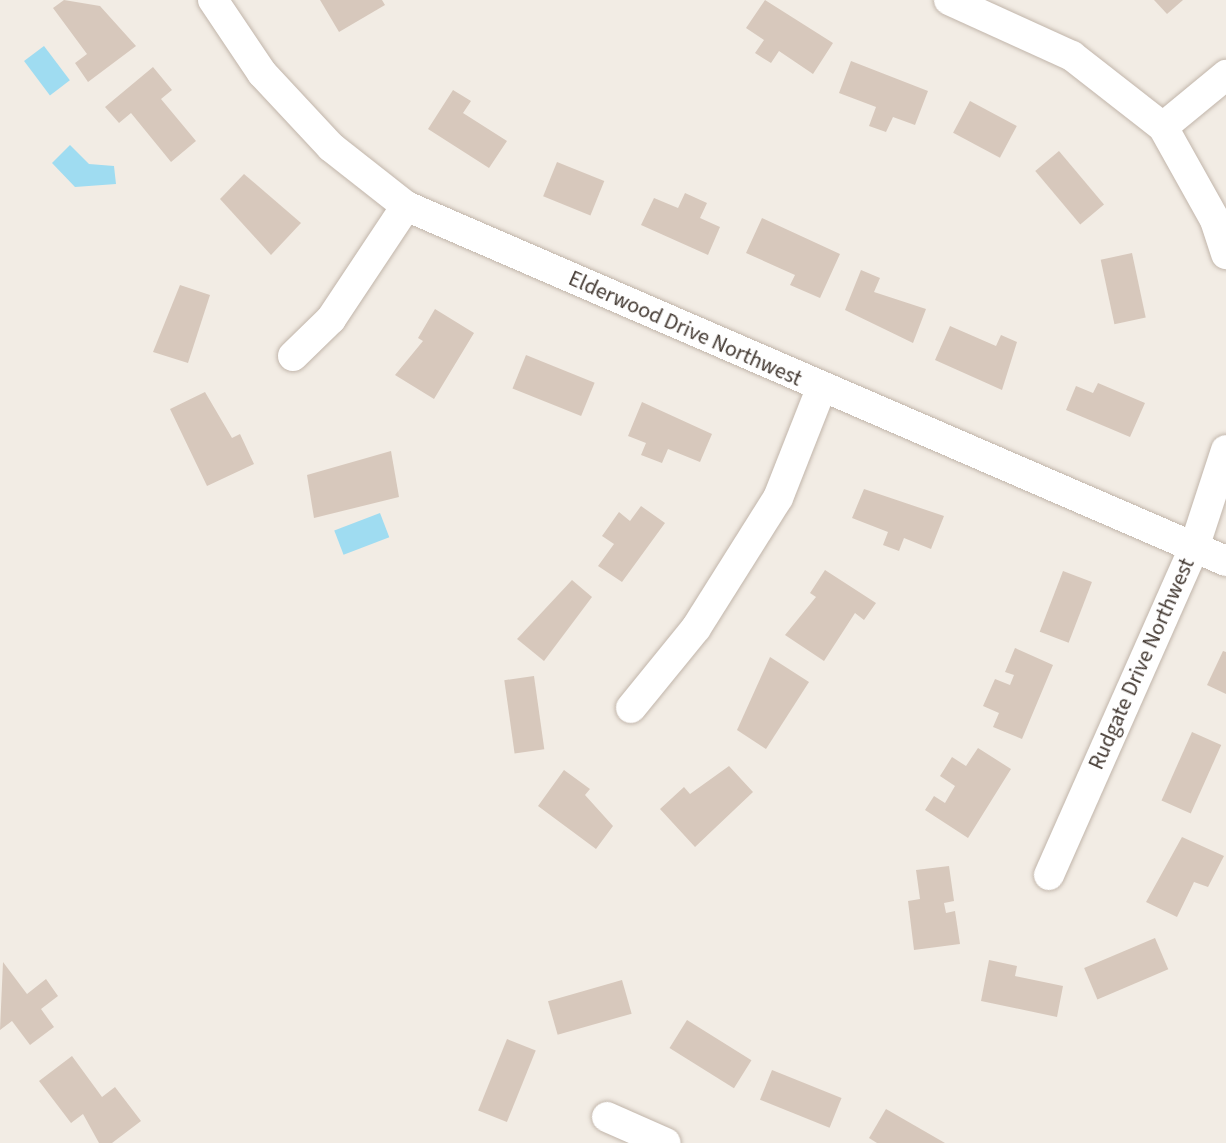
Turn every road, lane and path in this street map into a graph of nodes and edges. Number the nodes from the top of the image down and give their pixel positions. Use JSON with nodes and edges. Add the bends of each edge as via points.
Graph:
{"nodes":[{"id":1,"x":213,"y":0,"type":"edge"},
{"id":2,"x":949,"y":0,"type":"edge"},
{"id":3,"x":1226,"y":75,"type":"edge"},
{"id":4,"x":1163,"y":127,"type":"junction"},
{"id":5,"x":406,"y":206,"type":"junction"},
{"id":6,"x":1226,"y":254,"type":"edge"},
{"id":7,"x":293,"y":356,"type":"dead end"},
{"id":8,"x":821,"y":389,"type":"junction"},
{"id":9,"x":1226,"y":450,"type":"edge"},
{"id":10,"x":1194,"y":548,"type":"junction"},
{"id":11,"x":1226,"y":561,"type":"edge"},
{"id":12,"x":631,"y":708,"type":"dead end"},
{"id":13,"x":1049,"y":875,"type":"dead end"},
{"id":14,"x":607,"y":1117,"type":"dead end"},
{"id":15,"x":666,"y":1143,"type":"edge"}],
"edges":[{"from":1,"to":5,"type":"street","name":"Elderwood Drive Northwest","via":[[262,73],[301,115]]},
{"from":2,"to":4,"type":"street","via":[[1072,56]]},
{"from":3,"to":4,"type":"street"},
{"from":4,"to":6,"type":"street","via":[[1215,220]]},
{"from":5,"to":7,"type":"street","via":[[331,319]]},
{"from":5,"to":8,"type":"street","name":"Elderwood Drive Northwest"},
{"from":8,"to":10,"type":"street","name":"Elderwood Drive Northwest"},
{"from":8,"to":12,"type":"street","via":[[778,498],[699,625]]},
{"from":9,"to":10,"type":"street","name":"Rudgate Drive Northwest"},
{"from":10,"to":11,"type":"street","name":"Elderwood Drive Northwest"},
{"from":10,"to":13,"type":"street","name":"Rudgate Drive Northwest"},
{"from":14,"to":15,"type":"street"}]}
